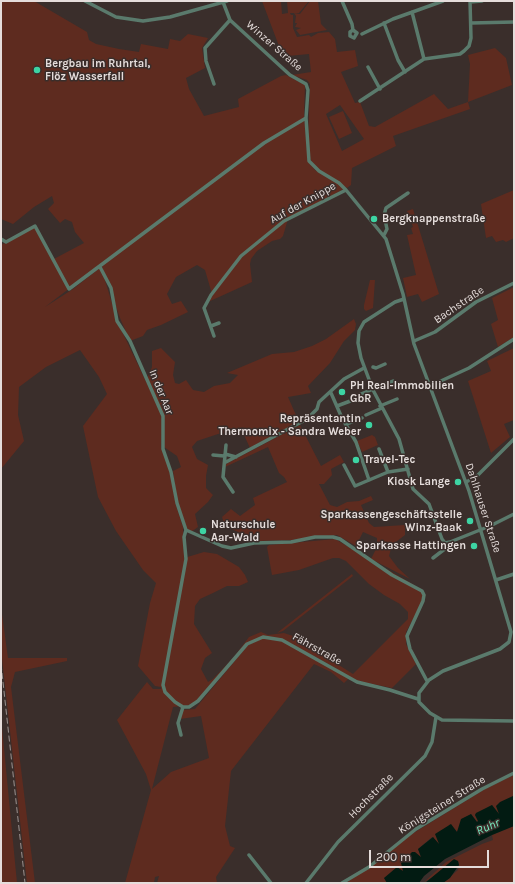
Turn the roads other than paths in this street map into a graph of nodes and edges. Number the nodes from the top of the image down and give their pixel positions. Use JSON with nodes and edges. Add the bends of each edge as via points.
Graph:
{"nodes":[{"id":1,"x":85,"y":1,"type":"edge"},
{"id":2,"x":342,"y":1,"type":"edge"},
{"id":3,"x":443,"y":1,"type":"edge"},
{"id":4,"x":470,"y":1,"type":"edge"},
{"id":5,"x":482,"y":1,"type":"edge"},
{"id":6,"x":225,"y":2,"type":"edge"},
{"id":7,"x":412,"y":12,"type":"junction"},
{"id":8,"x":230,"y":20,"type":"junction"},
{"id":9,"x":514,"y":22,"type":"edge"},
{"id":10,"x":384,"y":23,"type":"junction"},
{"id":11,"x":471,"y":23,"type":"junction"},
{"id":12,"x":353,"y":30,"type":"dead end"},
{"id":13,"x":362,"y":34,"type":"dead end"},
{"id":14,"x":424,"y":59,"type":"junction"},
{"id":15,"x":368,"y":67,"type":"dead end"},
{"id":16,"x":405,"y":72,"type":"junction"},
{"id":17,"x":214,"y":84,"type":"dead end"},
{"id":18,"x":380,"y":89,"type":"junction"},
{"id":19,"x":360,"y":101,"type":"dead end"},
{"id":20,"x":306,"y":118,"type":"junction"},
{"id":21,"x":344,"y":188,"type":"junction"},
{"id":22,"x":408,"y":192,"type":"dead end"},
{"id":23,"x":384,"y":235,"type":"junction"},
{"id":24,"x":1,"y":239,"type":"edge"},
{"id":25,"x":100,"y":267,"type":"junction"},
{"id":26,"x":514,"y":283,"type":"edge"},
{"id":27,"x":404,"y":299,"type":"junction"},
{"id":28,"x":219,"y":324,"type":"dead end"},
{"id":29,"x":211,"y":326,"type":"junction"},
{"id":30,"x":214,"y":336,"type":"dead end"},
{"id":31,"x":514,"y":339,"type":"edge"},
{"id":32,"x":414,"y":342,"type":"junction"},
{"id":33,"x":385,"y":364,"type":"dead end"},
{"id":34,"x":373,"y":367,"type":"dead end"},
{"id":35,"x":364,"y":368,"type":"junction"},
{"id":36,"x":393,"y":381,"type":"dead end"},
{"id":37,"x":430,"y":386,"type":"junction"},
{"id":38,"x":372,"y":390,"type":"junction"},
{"id":39,"x":331,"y":392,"type":"junction"},
{"id":40,"x":356,"y":396,"type":"dead end"},
{"id":41,"x":353,"y":400,"type":"dead end"},
{"id":42,"x":397,"y":400,"type":"dead end"},
{"id":43,"x":337,"y":406,"type":"junction"},
{"id":44,"x":381,"y":407,"type":"junction"},
{"id":45,"x":366,"y":415,"type":"dead end"},
{"id":46,"x":362,"y":418,"type":"dead end"},
{"id":47,"x":347,"y":424,"type":"junction"},
{"id":48,"x":514,"y":439,"type":"edge"},
{"id":49,"x":226,"y":445,"type":"dead end"},
{"id":50,"x":379,"y":449,"type":"dead end"},
{"id":51,"x":213,"y":455,"type":"dead end"},
{"id":52,"x":224,"y":455,"type":"junction"},
{"id":53,"x":236,"y":457,"type":"junction"},
{"id":54,"x":226,"y":462,"type":"junction"},
{"id":55,"x":344,"y":465,"type":"dead end"},
{"id":56,"x":408,"y":469,"type":"junction"},
{"id":57,"x":388,"y":472,"type":"junction"},
{"id":58,"x":369,"y":480,"type":"junction"},
{"id":59,"x":466,"y":482,"type":"junction"},
{"id":60,"x":233,"y":492,"type":"dead end"},
{"id":61,"x":514,"y":514,"type":"edge"},
{"id":62,"x":186,"y":530,"type":"junction"},
{"id":63,"x":481,"y":530,"type":"junction"},
{"id":64,"x":447,"y":543,"type":"junction"},
{"id":65,"x":433,"y":558,"type":"dead end"},
{"id":66,"x":514,"y":574,"type":"edge"},
{"id":67,"x":496,"y":580,"type":"junction"},
{"id":68,"x":513,"y":634,"type":"edge"},
{"id":69,"x":427,"y":681,"type":"junction"},
{"id":70,"x":418,"y":699,"type":"junction"},
{"id":71,"x":183,"y":707,"type":"junction"},
{"id":72,"x":436,"y":717,"type":"junction"},
{"id":73,"x":514,"y":721,"type":"edge"},
{"id":74,"x":181,"y":735,"type":"dead end"},
{"id":75,"x":514,"y":773,"type":"edge"},
{"id":76,"x":249,"y":856,"type":"dead end"},
{"id":77,"x":271,"y":883,"type":"edge"},
{"id":78,"x":306,"y":883,"type":"edge"},
{"id":79,"x":342,"y":883,"type":"edge"}],
"edges":[{"from":1,"to":6,"type":"street","via":[[116,17],[143,21],[170,18]]},
{"from":2,"to":12,"type":"street"},
{"from":3,"to":7,"type":"street"},
{"from":4,"to":5,"type":"street"},
{"from":4,"to":11,"type":"street"},
{"from":6,"to":8,"type":"street","name":"Winzer Straße"},
{"from":7,"to":10,"type":"street"},
{"from":7,"to":14,"type":"street"},
{"from":8,"to":17,"type":"street","name":"Winzer Straße","via":[[205,48],[206,61]]},
{"from":8,"to":20,"type":"street","name":"Winzer Straße","via":[[290,75],[306,84]]},
{"from":9,"to":11,"type":"street"},
{"from":10,"to":13,"type":"street"},
{"from":10,"to":16,"type":"street"},
{"from":11,"to":14,"type":"street","via":[[470,42],[464,51],[460,54]]},
{"from":14,"to":16,"type":"street"},
{"from":15,"to":18,"type":"street"},
{"from":16,"to":18,"type":"street"},
{"from":18,"to":19,"type":"street"},
{"from":20,"to":21,"type":"street","name":"Winzer Straße","via":[[309,161]]},
{"from":20,"to":25,"type":"street","via":[[264,143]]},
{"from":21,"to":23,"type":"street","name":"Dahlhauser Straße"},
{"from":21,"to":29,"type":"street","name":"Auf der Knippe","via":[[284,222],[241,256],[206,301],[204,310]]},
{"from":22,"to":23,"type":"street","via":[[385,210],[384,218],[388,229]]},
{"from":23,"to":27,"type":"street","name":"Dahlhauser Straße"},
{"from":24,"to":25,"type":"street","via":[[6,242],[35,226],[69,289]]},
{"from":25,"to":62,"type":"street","name":"In der Aar","via":[[111,288],[116,321],[130,341],[163,416],[162,449],[171,472]]},
{"from":26,"to":32,"type":"street","name":"Bachstraße","via":[[480,300],[435,332]]},
{"from":27,"to":32,"type":"street","name":"Dahlhauser Straße"},
{"from":27,"to":35,"type":"street","via":[[381,310],[361,326],[358,333]]},
{"from":28,"to":29,"type":"street"},
{"from":29,"to":30,"type":"street","name":"Auf der Knippe"},
{"from":31,"to":37,"type":"street","via":[[474,366]]},
{"from":32,"to":37,"type":"street","name":"Dahlhauser Straße"},
{"from":33,"to":34,"type":"street"},
{"from":35,"to":38,"type":"street"},
{"from":35,"to":39,"type":"street","via":[[348,376]]},
{"from":36,"to":38,"type":"street"},
{"from":37,"to":59,"type":"street","name":"Dahlhauser Straße"},
{"from":38,"to":40,"type":"street"},
{"from":38,"to":44,"type":"street"},
{"from":39,"to":43,"type":"street"},
{"from":39,"to":53,"type":"street","via":[[307,419]]},
{"from":41,"to":43,"type":"street"},
{"from":42,"to":44,"type":"street"},
{"from":43,"to":47,"type":"street"},
{"from":44,"to":45,"type":"street"},
{"from":44,"to":56,"type":"street","via":[[398,436]]},
{"from":46,"to":47,"type":"street"},
{"from":47,"to":58,"type":"street"},
{"from":48,"to":59,"type":"street","via":[[472,480]]},
{"from":49,"to":52,"type":"street"},
{"from":50,"to":57,"type":"street"},
{"from":51,"to":52,"type":"street"},
{"from":52,"to":53,"type":"street"},
{"from":52,"to":54,"type":"street"},
{"from":53,"to":54,"type":"street"},
{"from":54,"to":60,"type":"street","via":[[223,477]]},
{"from":55,"to":58,"type":"street","via":[[355,486]]},
{"from":56,"to":57,"type":"street"},
{"from":56,"to":64,"type":"street","via":[[413,489],[429,504],[442,539]]},
{"from":57,"to":58,"type":"street"},
{"from":59,"to":63,"type":"street","name":"Dahlhauser Straße"},
{"from":61,"to":63,"type":"street"},
{"from":62,"to":69,"type":"street","via":[[231,548],[254,543],[291,542],[321,537],[340,539],[392,575],[422,591],[423,601],[407,636],[410,649]]},
{"from":62,"to":71,"type":"street","via":[[186,559],[163,689]]},
{"from":63,"to":64,"type":"street"},
{"from":63,"to":67,"type":"street","name":"Dahlhauser Straße"},
{"from":64,"to":65,"type":"street","via":[[446,548]]},
{"from":66,"to":67,"type":"street"},
{"from":67,"to":68,"type":"street","name":"Dahlhauser Straße"},
{"from":68,"to":69,"type":"street","name":"Dahlhauser Straße","via":[[509,642],[500,649],[443,671]]},
{"from":69,"to":70,"type":"street"},
{"from":70,"to":71,"type":"street","name":"Fährstraße","via":[[357,682],[282,640],[263,637],[248,644],[198,702]]},
{"from":70,"to":72,"type":"street","via":[[424,709]]},
{"from":71,"to":74,"type":"street","via":[[178,723]]},
{"from":72,"to":73,"type":"street","via":[[447,720]]},
{"from":72,"to":78,"type":"street","name":"Hochstraße","via":[[432,742],[427,753],[338,842]]},
{"from":75,"to":79,"type":"street","name":"Königsteiner Straße","via":[[416,829],[369,868]]},
{"from":76,"to":77,"type":"street"}]}
